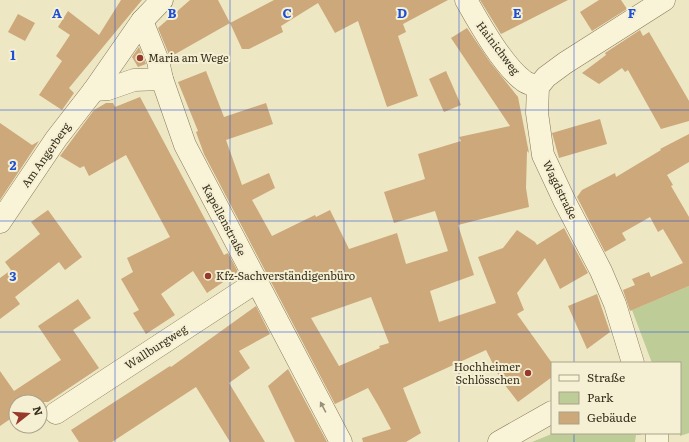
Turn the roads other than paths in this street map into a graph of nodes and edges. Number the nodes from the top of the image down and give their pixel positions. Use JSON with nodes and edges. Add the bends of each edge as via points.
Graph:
{"nodes":[{"id":1,"x":162,"y":0,"type":"edge"},
{"id":2,"x":466,"y":0,"type":"edge"},
{"id":3,"x":664,"y":0,"type":"edge"},
{"id":4,"x":142,"y":21,"type":"junction"},
{"id":5,"x":162,"y":79,"type":"junction"},
{"id":6,"x":538,"y":87,"type":"junction"},
{"id":7,"x":94,"y":90,"type":"junction"},
{"id":8,"x":0,"y":222,"type":"edge"},
{"id":9,"x":256,"y":282,"type":"junction"},
{"id":10,"x":633,"y":362,"type":"edge"},
{"id":11,"x":56,"y":413,"type":"dead end"},
{"id":12,"x":551,"y":413,"type":"edge"},
{"id":13,"x":341,"y":442,"type":"edge"},
{"id":14,"x":499,"y":442,"type":"edge"}],
"edges":[{"from":1,"to":4,"type":"street","name":"Am Angerberg"},
{"from":2,"to":6,"type":"street","name":"Hainichweg","via":[[510,66],[524,81]]},
{"from":3,"to":6,"type":"street","via":[[565,63],[546,77]]},
{"from":4,"to":5,"type":"street","name":"Kapellenstraße","via":[[158,61]]},
{"from":4,"to":7,"type":"street","name":"Am Angerberg"},
{"from":5,"to":7,"type":"street","via":[[134,80],[108,89]]},
{"from":5,"to":9,"type":"street","name":"Kapellenstraße","via":[[185,145]]},
{"from":6,"to":10,"type":"street","name":"Wagdstraße","via":[[536,113],[543,155],[564,202],[601,271],[615,304]]},
{"from":7,"to":8,"type":"street","name":"Am Angerberg","via":[[56,139]]},
{"from":9,"to":11,"type":"street","name":"Wallburgweg"},
{"from":13,"to":9,"type":"street","name":"Kapellenstraße","one_way":true},
{"from":12,"to":14,"type":"street"}]}
